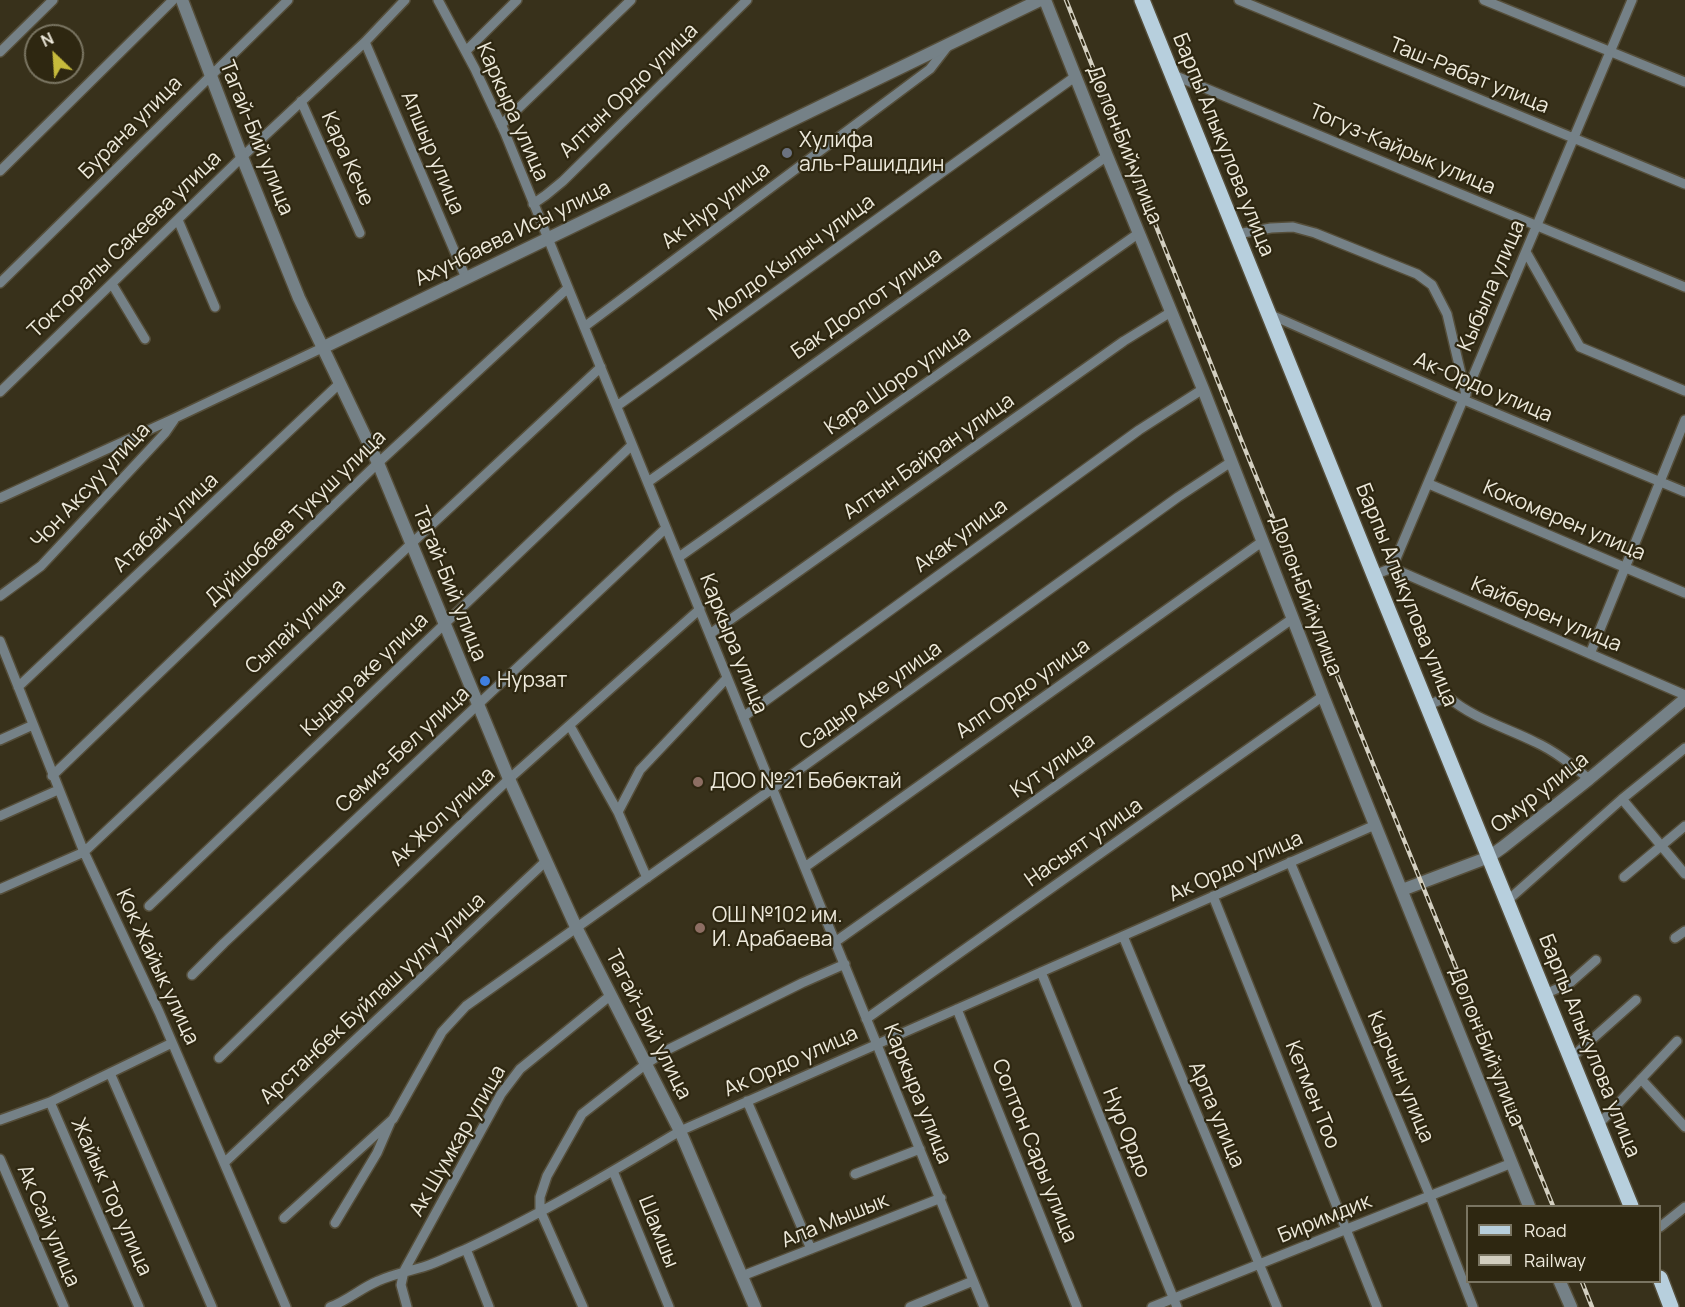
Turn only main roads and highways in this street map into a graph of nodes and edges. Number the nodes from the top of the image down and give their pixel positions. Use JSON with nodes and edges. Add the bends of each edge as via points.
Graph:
{"nodes":[{"id":1,"x":1142,"y":0,"type":"edge"},
{"id":2,"x":1631,"y":1205,"type":"edge"},
{"id":3,"x":1661,"y":1283,"type":"edge"},
{"id":4,"x":1671,"y":1307,"type":"edge"}],
"edges":[{"from":1,"to":2,"type":"main road","name":"Барпы Алыкулова улица"},
{"from":3,"to":4,"type":"main road"}]}
